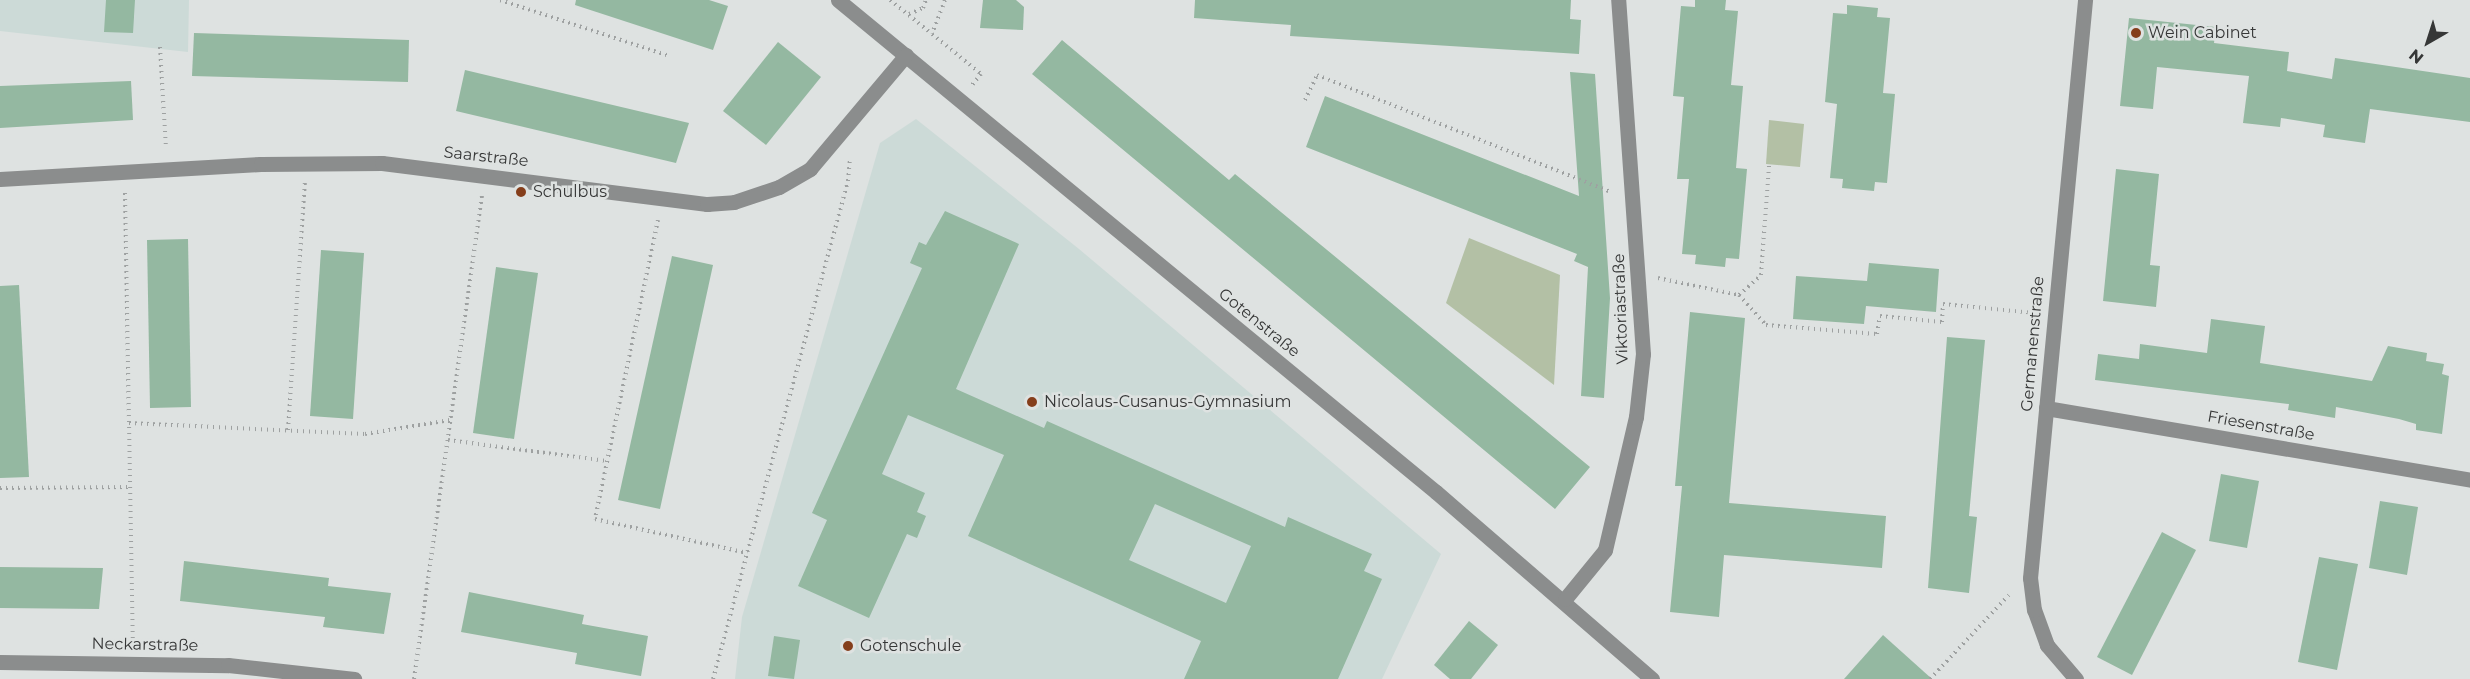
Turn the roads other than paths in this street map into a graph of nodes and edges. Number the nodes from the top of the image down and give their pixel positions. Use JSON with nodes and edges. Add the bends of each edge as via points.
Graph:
{"nodes":[{"id":1,"x":838,"y":0,"type":"edge"},
{"id":2,"x":1618,"y":0,"type":"edge"},
{"id":3,"x":2085,"y":0,"type":"edge"},
{"id":4,"x":906,"y":55,"type":"junction"},
{"id":5,"x":0,"y":179,"type":"edge"},
{"id":6,"x":2046,"y":408,"type":"junction"},
{"id":7,"x":2470,"y":480,"type":"edge"},
{"id":8,"x":1565,"y":599,"type":"junction"},
{"id":9,"x":0,"y":662,"type":"edge"},
{"id":10,"x":289,"y":675,"type":"edge"},
{"id":11,"x":354,"y":679,"type":"edge"},
{"id":12,"x":1652,"y":679,"type":"edge"},
{"id":13,"x":2076,"y":679,"type":"edge"}],
"edges":[{"from":1,"to":4,"type":"street","name":"Gotenstraße"},
{"from":2,"to":8,"type":"street","name":"Viktoriastraße","via":[[1643,354],[1636,417],[1605,550]]},
{"from":3,"to":6,"type":"street","name":"Germanenstraße"},
{"from":4,"to":5,"type":"street","name":"Saarstraße","via":[[810,169],[763,194],[707,204],[485,174],[306,162]]},
{"from":4,"to":8,"type":"street","name":"Gotenstraße"},
{"from":6,"to":7,"type":"street","name":"Friesenstraße"},
{"from":6,"to":13,"type":"street","name":"Germanenstraße","via":[[2030,578],[2034,610],[2047,645]]},
{"from":8,"to":12,"type":"street","name":"Gotenstraße"},
{"from":9,"to":10,"type":"street","name":"Neckarstraße","via":[[133,661]]},
{"from":10,"to":11,"type":"street","name":"Neckarstraße"}]}
